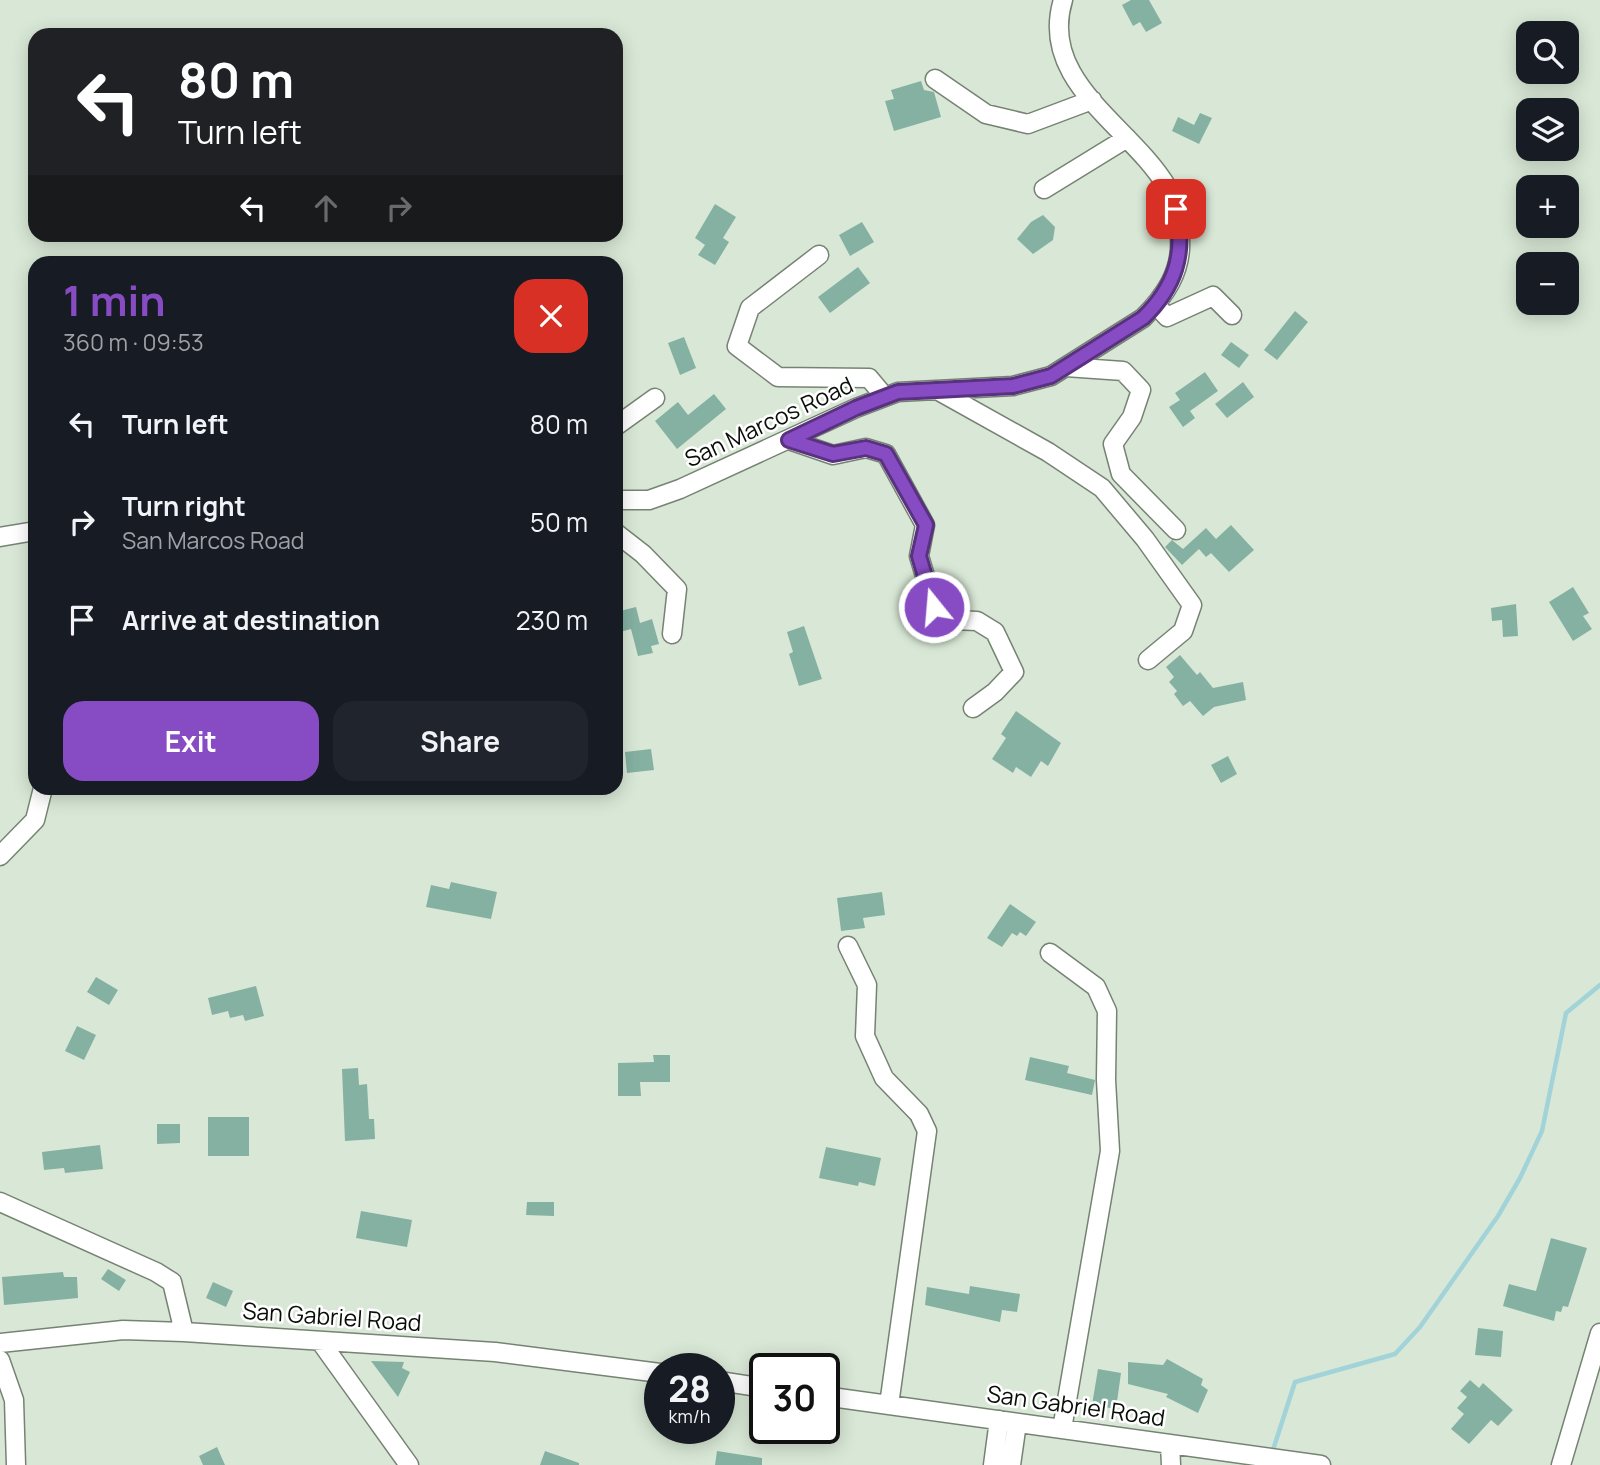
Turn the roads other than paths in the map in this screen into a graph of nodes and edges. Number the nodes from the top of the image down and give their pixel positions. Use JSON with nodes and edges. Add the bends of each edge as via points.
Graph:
{"nodes":[{"id":1,"x":1063,"y":0,"type":"edge"},
{"id":2,"x":935,"y":79,"type":"dead end"},
{"id":3,"x":1092,"y":100,"type":"junction"},
{"id":4,"x":1127,"y":138,"type":"junction"},
{"id":5,"x":1044,"y":189,"type":"dead end"},
{"id":6,"x":819,"y":255,"type":"dead end"},
{"id":7,"x":1156,"y":305,"type":"junction"},
{"id":8,"x":1231,"y":315,"type":"dead end"},
{"id":9,"x":1066,"y":367,"type":"junction"},
{"id":10,"x":937,"y":390,"type":"junction"},
{"id":11,"x":885,"y":397,"type":"junction"},
{"id":12,"x":655,"y":398,"type":"dead end"},
{"id":13,"x":623,"y":421,"type":"edge"},
{"id":14,"x":789,"y":440,"type":"junction"},
{"id":15,"x":623,"y":500,"type":"edge"},
{"id":16,"x":1176,"y":530,"type":"dead end"},
{"id":17,"x":28,"y":531,"type":"edge"},
{"id":18,"x":0,"y":537,"type":"edge"},
{"id":19,"x":623,"y":538,"type":"edge"},
{"id":20,"x":672,"y":634,"type":"dead end"},
{"id":21,"x":1148,"y":660,"type":"dead end"},
{"id":22,"x":974,"y":708,"type":"dead end"},
{"id":23,"x":41,"y":795,"type":"edge"},
{"id":24,"x":0,"y":856,"type":"edge"},
{"id":25,"x":848,"y":946,"type":"dead end"},
{"id":26,"x":1050,"y":953,"type":"dead end"},
{"id":27,"x":0,"y":1202,"type":"edge"},
{"id":28,"x":184,"y":1332,"type":"junction"},
{"id":29,"x":1600,"y":1333,"type":"edge"},
{"id":30,"x":320,"y":1341,"type":"junction"},
{"id":31,"x":0,"y":1343,"type":"edge"},
{"id":32,"x":0,"y":1360,"type":"edge"},
{"id":33,"x":644,"y":1371,"type":"edge"},
{"id":34,"x":840,"y":1398,"type":"edge"},
{"id":35,"x":889,"y":1405,"type":"junction"},
{"id":36,"x":1008,"y":1421,"type":"junction"},
{"id":37,"x":1062,"y":1429,"type":"junction"},
{"id":38,"x":1170,"y":1444,"type":"junction"},
{"id":39,"x":16,"y":1465,"type":"edge"},
{"id":40,"x":409,"y":1465,"type":"edge"},
{"id":41,"x":993,"y":1465,"type":"edge"},
{"id":42,"x":1011,"y":1465,"type":"edge"},
{"id":43,"x":1171,"y":1465,"type":"edge"},
{"id":44,"x":1321,"y":1465,"type":"edge"},
{"id":45,"x":1561,"y":1465,"type":"edge"}],
"edges":[{"from":1,"to":3,"type":"street","name":"San Marcos Road","via":[[1058,36],[1077,85]]},
{"from":2,"to":3,"type":"street","via":[[986,114],[1028,124]]},
{"from":3,"to":4,"type":"street","name":"San Marcos Road"},
{"from":4,"to":5,"type":"street"},
{"from":4,"to":7,"type":"street","name":"San Marcos Road","via":[[1167,188],[1179,220],[1181,253],[1174,278]]},
{"from":6,"to":11,"type":"street","via":[[750,308],[737,346],[778,377],[869,378]]},
{"from":7,"to":8,"type":"street","via":[[1167,317],[1213,296]]},
{"from":7,"to":9,"type":"street","name":"San Marcos Road"},
{"from":9,"to":10,"type":"street","name":"San Marcos Road","via":[[1028,384]]},
{"from":9,"to":16,"type":"street","via":[[1123,371],[1141,390],[1132,417],[1113,444],[1121,474]]},
{"from":10,"to":11,"type":"street","name":"San Marcos Road"},
{"from":10,"to":21,"type":"street","via":[[1102,488],[1145,539],[1192,605],[1183,631]]},
{"from":11,"to":14,"type":"street","name":"San Marcos Road"},
{"from":12,"to":13,"type":"street"},
{"from":14,"to":15,"type":"street","name":"San Marcos Road","via":[[649,500]]},
{"from":14,"to":22,"type":"street","via":[[833,454],[866,448],[886,454],[926,525],[919,556],[934,607],[953,620],[977,621],[995,632],[1014,672]]},
{"from":17,"to":18,"type":"street"},
{"from":19,"to":20,"type":"street","via":[[677,589]]},
{"from":23,"to":24,"type":"street","via":[[34,820]]},
{"from":25,"to":35,"type":"street","via":[[867,985],[865,1036],[884,1078],[919,1114],[927,1131]]},
{"from":26,"to":37,"type":"street","via":[[1096,987],[1107,1011],[1110,1151]]},
{"from":27,"to":28,"type":"street","via":[[172,1282]]},
{"from":28,"to":30,"type":"street","name":"San Gabriel Road"},
{"from":28,"to":31,"type":"street","name":"San Gabriel Road","via":[[124,1330]]},
{"from":29,"to":45,"type":"street"},
{"from":30,"to":33,"type":"street","name":"San Gabriel Road","via":[[495,1352]]},
{"from":30,"to":40,"type":"street"},
{"from":32,"to":39,"type":"street","via":[[14,1401]]},
{"from":34,"to":35,"type":"street","name":"San Gabriel Road"},
{"from":35,"to":36,"type":"street","name":"San Gabriel Road"},
{"from":36,"to":37,"type":"street","name":"San Gabriel Road"},
{"from":36,"to":41,"type":"street"},
{"from":36,"to":42,"type":"street"},
{"from":37,"to":38,"type":"street","name":"San Gabriel Road"},
{"from":38,"to":43,"type":"street"},
{"from":38,"to":44,"type":"street","name":"San Gabriel Road"}]}
